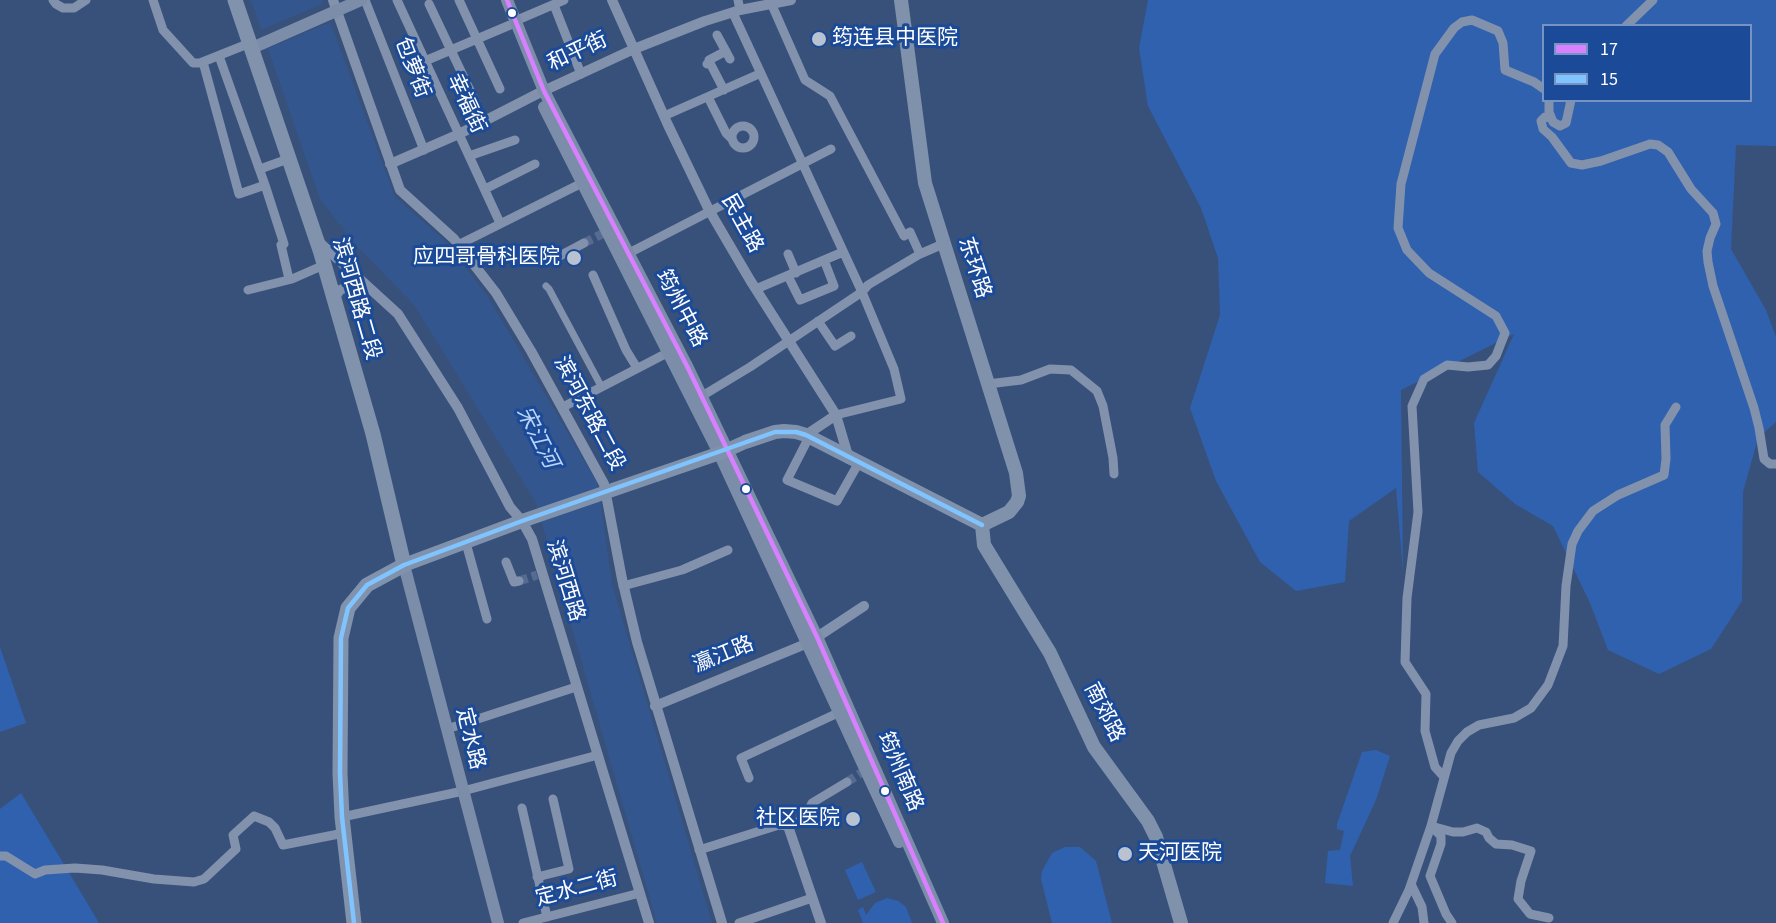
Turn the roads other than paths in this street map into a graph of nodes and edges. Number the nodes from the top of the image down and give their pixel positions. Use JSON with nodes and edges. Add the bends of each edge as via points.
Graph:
{"nodes":[{"id":1,"x":53,"y":0,"type":"edge"},
{"id":2,"x":86,"y":0,"type":"edge"},
{"id":3,"x":153,"y":0,"type":"edge"},
{"id":4,"x":235,"y":0,"type":"edge"},
{"id":5,"x":361,"y":0,"type":"edge"},
{"id":6,"x":366,"y":0,"type":"edge"},
{"id":7,"x":397,"y":0,"type":"edge"},
{"id":8,"x":459,"y":0,"type":"edge"},
{"id":9,"x":499,"y":0,"type":"edge"},
{"id":10,"x":507,"y":0,"type":"edge"},
{"id":11,"x":564,"y":0,"type":"edge"},
{"id":12,"x":612,"y":0,"type":"edge"},
{"id":13,"x":791,"y":0,"type":"edge"},
{"id":14,"x":901,"y":0,"type":"edge"},
{"id":15,"x":1653,"y":0,"type":"edge"},
{"id":16,"x":771,"y":3,"type":"junction"},
{"id":17,"x":429,"y":4,"type":"dead end"},
{"id":18,"x":554,"y":5,"type":"junction"},
{"id":19,"x":333,"y":7,"type":"edge"},
{"id":20,"x":737,"y":8,"type":"edge"},
{"id":21,"x":512,"y":23,"type":"junction"},
{"id":22,"x":1628,"y":24,"type":"edge"},
{"id":23,"x":717,"y":35,"type":"dead end"},
{"id":24,"x":476,"y":38,"type":"junction"},
{"id":25,"x":251,"y":46,"type":"junction"},
{"id":26,"x":452,"y":49,"type":"junction"},
{"id":27,"x":634,"y":49,"type":"junction"},
{"id":28,"x":219,"y":56,"type":"junction"},
{"id":29,"x":425,"y":61,"type":"junction"},
{"id":30,"x":203,"y":62,"type":"junction"},
{"id":31,"x":580,"y":74,"type":"junction"},
{"id":32,"x":759,"y":74,"type":"junction"},
{"id":33,"x":1542,"y":87,"type":"edge"},
{"id":34,"x":500,"y":89,"type":"dead end"},
{"id":35,"x":724,"y":90,"type":"junction"},
{"id":36,"x":540,"y":92,"type":"junction"},
{"id":37,"x":708,"y":97,"type":"junction"},
{"id":38,"x":1549,"y":102,"type":"edge"},
{"id":39,"x":1571,"y":102,"type":"edge"},
{"id":40,"x":476,"y":103,"type":"dead end"},
{"id":41,"x":664,"y":116,"type":"junction"},
{"id":42,"x":1551,"y":117,"type":"junction"},
{"id":43,"x":459,"y":134,"type":"junction"},
{"id":44,"x":732,"y":139,"type":"dead end"},
{"id":45,"x":515,"y":140,"type":"dead end"},
{"id":46,"x":423,"y":150,"type":"junction"},
{"id":47,"x":831,"y":150,"type":"dead end"},
{"id":48,"x":469,"y":156,"type":"junction"},
{"id":49,"x":288,"y":159,"type":"junction"},
{"id":50,"x":390,"y":164,"type":"junction"},
{"id":51,"x":535,"y":164,"type":"dead end"},
{"id":52,"x":802,"y":164,"type":"junction"},
{"id":53,"x":260,"y":169,"type":"junction"},
{"id":54,"x":582,"y":183,"type":"junction"},
{"id":55,"x":266,"y":185,"type":"junction"},
{"id":56,"x":485,"y":189,"type":"junction"},
{"id":57,"x":709,"y":210,"type":"junction"},
{"id":58,"x":500,"y":223,"type":"junction"},
{"id":59,"x":315,"y":238,"type":"junction"},
{"id":60,"x":584,"y":243,"type":"tunnel mouth"},
{"id":61,"x":458,"y":244,"type":"junction"},
{"id":62,"x":943,"y":244,"type":"junction"},
{"id":63,"x":843,"y":252,"type":"junction"},
{"id":64,"x":628,"y":253,"type":"junction"},
{"id":65,"x":788,"y":254,"type":"dead end"},
{"id":66,"x":920,"y":254,"type":"junction"},
{"id":67,"x":554,"y":259,"type":"dead end"},
{"id":68,"x":824,"y":260,"type":"junction"},
{"id":69,"x":324,"y":265,"type":"junction"},
{"id":70,"x":792,"y":274,"type":"junction"},
{"id":71,"x":593,"y":275,"type":"dead end"},
{"id":72,"x":289,"y":279,"type":"junction"},
{"id":73,"x":364,"y":283,"type":"junction"},
{"id":74,"x":546,"y":286,"type":"dead end"},
{"id":75,"x":756,"y":289,"type":"junction"},
{"id":76,"x":248,"y":290,"type":"dead end"},
{"id":77,"x":862,"y":292,"type":"junction"},
{"id":78,"x":333,"y":298,"type":"junction"},
{"id":79,"x":818,"y":321,"type":"junction"},
{"id":80,"x":851,"y":336,"type":"dead end"},
{"id":81,"x":789,"y":341,"type":"junction"},
{"id":82,"x":669,"y":352,"type":"junction"},
{"id":83,"x":637,"y":368,"type":"junction"},
{"id":84,"x":988,"y":384,"type":"junction"},
{"id":85,"x":601,"y":386,"type":"junction"},
{"id":86,"x":702,"y":396,"type":"junction"},
{"id":87,"x":563,"y":407,"type":"junction"},
{"id":88,"x":1676,"y":407,"type":"dead end"},
{"id":89,"x":836,"y":415,"type":"junction"},
{"id":90,"x":806,"y":435,"type":"junction"},
{"id":91,"x":723,"y":451,"type":"junction"},
{"id":92,"x":854,"y":461,"type":"junction"},
{"id":93,"x":1776,"y":464,"type":"edge"},
{"id":94,"x":1114,"y":474,"type":"dead end"},
{"id":95,"x":606,"y":492,"type":"junction"},
{"id":96,"x":529,"y":519,"type":"junction"},
{"id":97,"x":982,"y":525,"type":"junction"},
{"id":98,"x":466,"y":543,"type":"junction"},
{"id":99,"x":728,"y":550,"type":"dead end"},
{"id":100,"x":506,"y":562,"type":"dead end"},
{"id":101,"x":404,"y":565,"type":"junction"},
{"id":102,"x":519,"y":581,"type":"dead end"},
{"id":103,"x":623,"y":586,"type":"junction"},
{"id":104,"x":864,"y":606,"type":"dead end"},
{"id":105,"x":487,"y":619,"type":"dead end"},
{"id":106,"x":813,"y":640,"type":"junction"},
{"id":107,"x":576,"y":687,"type":"junction"},
{"id":108,"x":655,"y":706,"type":"junction"},
{"id":109,"x":840,"y":712,"type":"junction"},
{"id":110,"x":447,"y":729,"type":"junction"},
{"id":111,"x":598,"y":755,"type":"junction"},
{"id":112,"x":1444,"y":777,"type":"junction"},
{"id":113,"x":749,"y":778,"type":"dead end"},
{"id":114,"x":847,"y":782,"type":"tunnel mouth"},
{"id":115,"x":463,"y":791,"type":"junction"},
{"id":116,"x":553,"y":800,"type":"dead end"},
{"id":117,"x":522,"y":808,"type":"dead end"},
{"id":118,"x":342,"y":817,"type":"junction"},
{"id":119,"x":788,"y":826,"type":"junction"},
{"id":120,"x":1431,"y":826,"type":"junction"},
{"id":121,"x":344,"y":833,"type":"junction"},
{"id":122,"x":699,"y":850,"type":"junction"},
{"id":123,"x":0,"y":856,"type":"edge"},
{"id":124,"x":537,"y":877,"type":"junction"},
{"id":125,"x":1411,"y":884,"type":"junction"},
{"id":126,"x":640,"y":892,"type":"junction"},
{"id":127,"x":812,"y":898,"type":"junction"},
{"id":128,"x":547,"y":917,"type":"junction"},
{"id":129,"x":1549,"y":918,"type":"dead end"},
{"id":130,"x":1529,"y":919,"type":"edge"},
{"id":131,"x":354,"y":923,"type":"edge"},
{"id":132,"x":498,"y":923,"type":"edge"},
{"id":133,"x":524,"y":923,"type":"edge"},
{"id":134,"x":649,"y":923,"type":"edge"},
{"id":135,"x":722,"y":923,"type":"edge"},
{"id":136,"x":739,"y":923,"type":"edge"},
{"id":137,"x":820,"y":923,"type":"edge"},
{"id":138,"x":934,"y":923,"type":"edge"},
{"id":139,"x":943,"y":923,"type":"edge"},
{"id":140,"x":1181,"y":923,"type":"edge"},
{"id":141,"x":1394,"y":923,"type":"edge"},
{"id":142,"x":1424,"y":923,"type":"edge"},
{"id":143,"x":1452,"y":923,"type":"edge"}],
"edges":[{"from":1,"to":2,"type":"street","via":[[63,8],[74,8]]},
{"from":3,"to":30,"type":"street","via":[[163,30],[193,63]]},
{"from":4,"to":25,"type":"highway","name":"滨河西路二段"},
{"from":5,"to":19,"type":"main road"},
{"from":6,"to":46,"type":"street","name":"包萝街"},
{"from":7,"to":29,"type":"street","name":"幸福街"},
{"from":8,"to":24,"type":"street"},
{"from":9,"to":21,"type":"main road","name":"筠州中路"},
{"from":10,"to":21,"type":"main road","name":"筠州中路"},
{"from":11,"to":18,"type":"street"},
{"from":12,"to":27,"type":"street","name":"民主路"},
{"from":13,"to":16,"type":"street","name":"和平街"},
{"from":14,"to":62,"type":"main road","name":"东环路","via":[[925,183]]},
{"from":15,"to":22,"type":"street"},
{"from":16,"to":20,"type":"street","name":"和平街"},
{"from":16,"to":66,"type":"street","via":[[805,80],[830,96],[904,236],[910,232]]},
{"from":17,"to":26,"type":"street"},
{"from":18,"to":21,"type":"street"},
{"from":18,"to":31,"type":"street"},
{"from":19,"to":25,"type":"main road"},
{"from":19,"to":50,"type":"street","name":"滨河东路二段"},
{"from":20,"to":27,"type":"street","name":"和平街"},
{"from":20,"to":32,"type":"street"},
{"from":21,"to":24,"type":"street"},
{"from":21,"to":36,"type":"main road","name":"筠州中路"},
{"from":23,"to":35,"type":"street","via":[[728,55],[709,60],[709,64]]},
{"from":24,"to":26,"type":"street"},
{"from":24,"to":34,"type":"street"},
{"from":25,"to":28,"type":"street"},
{"from":25,"to":49,"type":"highway","name":"滨河西路二段"},
{"from":26,"to":29,"type":"street"},
{"from":26,"to":40,"type":"street"},
{"from":27,"to":31,"type":"street","name":"和平街"},
{"from":27,"to":41,"type":"street","name":"民主路"},
{"from":28,"to":30,"type":"street"},
{"from":28,"to":53,"type":"street"},
{"from":29,"to":43,"type":"street","name":"幸福街"},
{"from":30,"to":55,"type":"street","via":[[239,194]]},
{"from":31,"to":36,"type":"street","name":"和平街"},
{"from":32,"to":35,"type":"street"},
{"from":32,"to":52,"type":"street"},
{"from":33,"to":112,"type":"street","via":[[1504,70],[1503,43],[1498,31],[1472,20],[1462,22],[1435,54],[1401,184],[1398,228],[1407,250],[1429,273],[1496,316],[1505,333],[1496,356],[1488,364],[1447,365],[1424,379],[1412,406],[1418,512],[1407,598],[1405,662],[1426,694],[1425,731],[1435,767]]},
{"from":35,"to":37,"type":"street"},
{"from":36,"to":43,"type":"street","name":"和平街"},
{"from":36,"to":54,"type":"main road","name":"筠州中路"},
{"from":36,"to":64,"type":"main road","name":"筠州中路"},
{"from":37,"to":41,"type":"street"},
{"from":37,"to":44,"type":"street"},
{"from":38,"to":42,"type":"street"},
{"from":39,"to":42,"type":"street","via":[[1566,123],[1560,126]]},
{"from":41,"to":57,"type":"street","name":"民主路"},
{"from":42,"to":93,"type":"street","via":[[1541,121],[1543,129],[1571,163],[1602,161],[1650,144],[1658,145],[1668,152],[1691,189],[1713,213],[1716,224],[1707,251],[1713,286],[1760,428],[1764,459]]},
{"from":43,"to":46,"type":"street","name":"和平街"},
{"from":43,"to":48,"type":"street","name":"幸福街"},
{"from":45,"to":48,"type":"street"},
{"from":46,"to":50,"type":"street","name":"和平街"},
{"from":47,"to":52,"type":"street"},
{"from":48,"to":56,"type":"street","name":"幸福街"},
{"from":49,"to":53,"type":"street"},
{"from":49,"to":59,"type":"highway","name":"滨河西路二段"},
{"from":50,"to":61,"type":"street","name":"滨河东路二段","via":[[400,190]]},
{"from":51,"to":56,"type":"street"},
{"from":52,"to":57,"type":"street"},
{"from":52,"to":63,"type":"street"},
{"from":53,"to":55,"type":"street"},
{"from":54,"to":58,"type":"street"},
{"from":54,"to":82,"type":"main road","name":"筠州中路","via":[[604,233]]},
{"from":55,"to":72,"type":"street","via":[[284,244],[281,245]]},
{"from":56,"to":58,"type":"street","name":"幸福街"},
{"from":57,"to":64,"type":"street"},
{"from":57,"to":75,"type":"street","name":"民主路"},
{"from":58,"to":61,"type":"street"},
{"from":59,"to":69,"type":"highway","name":"滨河西路二段"},
{"from":59,"to":73,"type":"street","name":"滨河西路"},
{"from":60,"to":67,"type":"street"},
{"from":61,"to":87,"type":"street","name":"滨河东路二段","via":[[496,294]]},
{"from":62,"to":66,"type":"street"},
{"from":62,"to":84,"type":"main road","name":"东环路"},
{"from":63,"to":68,"type":"street"},
{"from":63,"to":77,"type":"street"},
{"from":64,"to":86,"type":"main road","name":"筠州中路"},
{"from":65,"to":70,"type":"street"},
{"from":66,"to":77,"type":"street"},
{"from":68,"to":70,"type":"street"},
{"from":68,"to":70,"type":"street","via":[[834,286],[800,300]]},
{"from":69,"to":72,"type":"street"},
{"from":69,"to":78,"type":"highway","name":"滨河西路二段"},
{"from":70,"to":75,"type":"street"},
{"from":71,"to":83,"type":"street"},
{"from":72,"to":76,"type":"street"},
{"from":73,"to":78,"type":"street","via":[[340,290]]},
{"from":73,"to":96,"type":"street","name":"滨河西路","via":[[398,314],[458,408],[510,507]]},
{"from":74,"to":85,"type":"street"},
{"from":75,"to":81,"type":"street","name":"民主路"},
{"from":77,"to":79,"type":"street"},
{"from":77,"to":89,"type":"street","via":[[894,369],[901,399]]},
{"from":78,"to":101,"type":"highway","name":"滨河西路二段","via":[[373,434]]},
{"from":79,"to":80,"type":"street","via":[[834,346]]},
{"from":79,"to":81,"type":"street"},
{"from":81,"to":86,"type":"street"},
{"from":81,"to":89,"type":"street","name":"民主路"},
{"from":82,"to":83,"type":"street"},
{"from":82,"to":91,"type":"main road","name":"筠州中路"},
{"from":83,"to":85,"type":"street"},
{"from":84,"to":94,"type":"street","via":[[1021,380],[1050,369],[1071,370],[1097,391]]},
{"from":84,"to":97,"type":"main road","name":"东环路","via":[[1016,473],[1019,496],[1009,512]]},
{"from":85,"to":87,"type":"street"},
{"from":86,"to":91,"type":"main road","name":"筠州中路"},
{"from":87,"to":95,"type":"street","name":"滨河东路二段"},
{"from":88,"to":112,"type":"street","via":[[1665,425],[1664,475],[1593,511],[1572,544],[1563,646],[1548,685],[1531,708],[1514,718],[1479,724],[1467,732],[1451,753]]},
{"from":89,"to":90,"type":"street"},
{"from":89,"to":92,"type":"street","name":"民主路"},
{"from":90,"to":91,"type":"main road","via":[[775,432]]},
{"from":90,"to":92,"type":"main road"},
{"from":90,"to":92,"type":"street","via":[[807,441],[787,480],[837,501]]},
{"from":91,"to":95,"type":"main road"},
{"from":91,"to":106,"type":"main road","name":"筠州中路"},
{"from":92,"to":97,"type":"main road"},
{"from":95,"to":96,"type":"main road"},
{"from":95,"to":103,"type":"street","name":"滨河东路二段"},
{"from":96,"to":98,"type":"main road"},
{"from":96,"to":107,"type":"street","name":"滨河西路","via":[[539,574]]},
{"from":97,"to":140,"type":"main road","name":"南郊路","via":[[984,544],[1050,653],[1094,747],[1148,821]]},
{"from":98,"to":101,"type":"main road"},
{"from":98,"to":105,"type":"street"},
{"from":99,"to":103,"type":"street","via":[[682,570]]},
{"from":100,"to":102,"type":"street","via":[[514,582]]},
{"from":101,"to":110,"type":"main road","name":"定水路"},
{"from":101,"to":118,"type":"highway","via":[[367,585],[348,608],[341,638]]},
{"from":103,"to":108,"type":"street","name":"滨河东路二段"},
{"from":104,"to":106,"type":"street","name":"瀛江路"},
{"from":106,"to":108,"type":"street","name":"瀛江路"},
{"from":106,"to":109,"type":"main road","name":"筠州南路"},
{"from":106,"to":139,"type":"main road","name":"筠州南路"},
{"from":107,"to":110,"type":"street"},
{"from":107,"to":111,"type":"street","name":"滨河西路"},
{"from":108,"to":122,"type":"street","name":"滨河东路二段"},
{"from":109,"to":113,"type":"street","via":[[741,758]]},
{"from":109,"to":138,"type":"main road","name":"筠州南路","via":[[863,771]]},
{"from":110,"to":115,"type":"main road","name":"定水路"},
{"from":111,"to":115,"type":"street"},
{"from":111,"to":126,"type":"street","name":"滨河西路"},
{"from":112,"to":120,"type":"street"},
{"from":114,"to":119,"type":"street","via":[[812,803],[805,819]]},
{"from":115,"to":118,"type":"street"},
{"from":115,"to":132,"type":"main road","name":"定水路"},
{"from":116,"to":124,"type":"street","via":[[569,869]]},
{"from":117,"to":124,"type":"street"},
{"from":118,"to":121,"type":"highway"},
{"from":119,"to":122,"type":"street","via":[[779,825]]},
{"from":119,"to":127,"type":"street"},
{"from":120,"to":125,"type":"street"},
{"from":120,"to":130,"type":"street","via":[[1453,832],[1477,828],[1496,844],[1531,851],[1518,899]]},
{"from":120,"to":143,"type":"street","via":[[1441,836],[1441,844],[1430,876]]},
{"from":121,"to":123,"type":"street","via":[[283,845],[275,828],[254,816],[233,835],[236,849],[204,879],[194,882],[75,868],[35,874]]},
{"from":121,"to":131,"type":"highway"},
{"from":122,"to":135,"type":"street","name":"滨河东路二段"},
{"from":124,"to":128,"type":"street"},
{"from":125,"to":141,"type":"street"},
{"from":125,"to":142,"type":"street","via":[[1422,907]]},
{"from":126,"to":128,"type":"street","name":"定水二街"},
{"from":126,"to":134,"type":"street","name":"滨河西路"},
{"from":127,"to":136,"type":"street"},
{"from":127,"to":137,"type":"street"},
{"from":128,"to":133,"type":"street","name":"定水二街"},
{"from":129,"to":130,"type":"street"}]}
